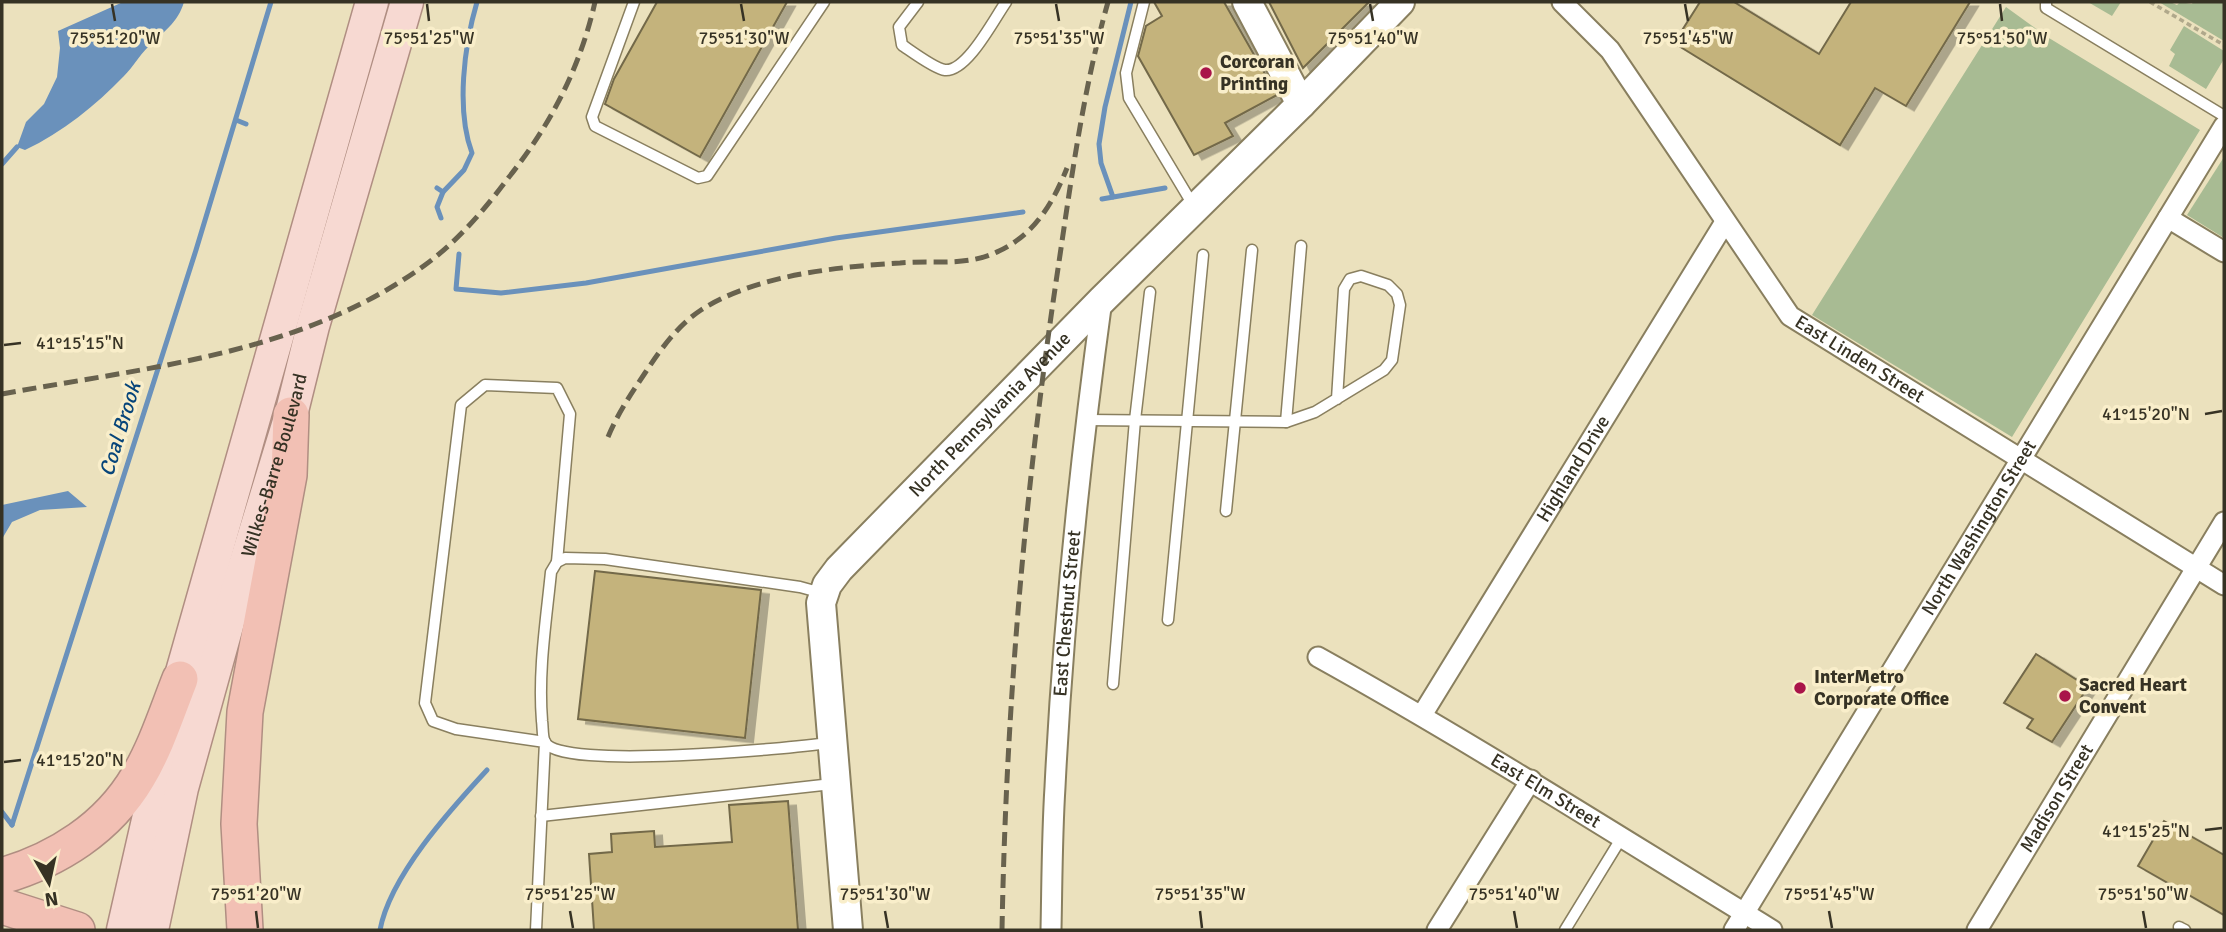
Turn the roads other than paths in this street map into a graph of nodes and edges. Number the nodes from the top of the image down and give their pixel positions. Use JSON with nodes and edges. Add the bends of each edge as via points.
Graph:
{"nodes":[{"id":1,"x":372,"y":2,"type":"edge"},
{"id":2,"x":407,"y":2,"type":"edge"},
{"id":3,"x":634,"y":2,"type":"edge"},
{"id":4,"x":824,"y":2,"type":"edge"},
{"id":5,"x":918,"y":2,"type":"edge"},
{"id":6,"x":1006,"y":2,"type":"edge"},
{"id":7,"x":1143,"y":2,"type":"edge"},
{"id":8,"x":1247,"y":2,"type":"edge"},
{"id":9,"x":1400,"y":2,"type":"edge"},
{"id":10,"x":1562,"y":2,"type":"edge"},
{"id":11,"x":2046,"y":2,"type":"edge"},
{"id":12,"x":1301,"y":104,"type":"junction"},
{"id":13,"x":2224,"y":117,"type":"edge"},
{"id":14,"x":2224,"y":126,"type":"edge"},
{"id":15,"x":1195,"y":209,"type":"junction"},
{"id":16,"x":2168,"y":218,"type":"junction"},
{"id":17,"x":1725,"y":222,"type":"junction"},
{"id":18,"x":1301,"y":246,"type":"dead end"},
{"id":19,"x":1252,"y":250,"type":"dead end"},
{"id":20,"x":2224,"y":252,"type":"edge"},
{"id":21,"x":1203,"y":255,"type":"dead end"},
{"id":22,"x":1150,"y":292,"type":"dead end"},
{"id":23,"x":1102,"y":300,"type":"junction"},
{"id":24,"x":1337,"y":399,"type":"junction"},
{"id":25,"x":291,"y":415,"type":"junction"},
{"id":26,"x":1086,"y":420,"type":"junction"},
{"id":27,"x":1135,"y":420,"type":"junction"},
{"id":28,"x":1187,"y":421,"type":"junction"},
{"id":29,"x":1236,"y":421,"type":"junction"},
{"id":30,"x":1286,"y":422,"type":"junction"},
{"id":31,"x":2022,"y":460,"type":"junction"},
{"id":32,"x":1226,"y":511,"type":"dead end"},
{"id":33,"x":2224,"y":522,"type":"edge"},
{"id":34,"x":556,"y":562,"type":"junction"},
{"id":35,"x":2196,"y":568,"type":"junction"},
{"id":36,"x":2224,"y":585,"type":"edge"},
{"id":37,"x":824,"y":594,"type":"junction"},
{"id":38,"x":1168,"y":620,"type":"dead end"},
{"id":39,"x":1318,"y":657,"type":"dead end"},
{"id":40,"x":180,"y":679,"type":"junction"},
{"id":41,"x":1114,"y":684,"type":"dead end"},
{"id":42,"x":1422,"y":715,"type":"junction"},
{"id":43,"x":545,"y":742,"type":"junction"},
{"id":44,"x":833,"y":743,"type":"junction"},
{"id":45,"x":1531,"y":780,"type":"junction"},
{"id":46,"x":836,"y":784,"type":"junction"},
{"id":47,"x":541,"y":816,"type":"junction"},
{"id":48,"x":1622,"y":836,"type":"junction"},
{"id":49,"x":2,"y":876,"type":"edge"},
{"id":50,"x":2,"y":906,"type":"edge"},
{"id":51,"x":1744,"y":913,"type":"junction"},
{"id":52,"x":78,"y":930,"type":"edge"},
{"id":53,"x":123,"y":930,"type":"edge"},
{"id":54,"x":152,"y":930,"type":"edge"},
{"id":55,"x":245,"y":930,"type":"edge"},
{"id":56,"x":536,"y":930,"type":"edge"},
{"id":57,"x":848,"y":930,"type":"edge"},
{"id":58,"x":1051,"y":930,"type":"edge"},
{"id":59,"x":1437,"y":930,"type":"edge"},
{"id":60,"x":1565,"y":930,"type":"edge"},
{"id":61,"x":1734,"y":930,"type":"edge"},
{"id":62,"x":1772,"y":930,"type":"edge"},
{"id":63,"x":1977,"y":930,"type":"edge"}],
"edges":[{"from":1,"to":40,"type":"main road","name":"Wilkes-Barre Boulevard"},
{"from":2,"to":25,"type":"main road","name":"Wilkes-Barre Boulevard"},
{"from":3,"to":4,"type":"lane","via":[[592,117],[595,126],[698,178],[708,176]]},
{"from":5,"to":6,"type":"lane","via":[[899,27],[901,45],[943,70],[957,68],[968,58]]},
{"from":7,"to":15,"type":"lane","via":[[1126,73],[1129,98]]},
{"from":8,"to":12,"type":"street"},
{"from":9,"to":12,"type":"street","name":"North Pennsylvania Avenue"},
{"from":10,"to":17,"type":"street","name":"East Linden Street","via":[[1610,50]]},
{"from":11,"to":13,"type":"lane","via":[[2046,8]]},
{"from":12,"to":15,"type":"street","name":"North Pennsylvania Avenue"},
{"from":14,"to":16,"type":"street","name":"North Washington Street"},
{"from":15,"to":23,"type":"street","name":"North Pennsylvania Avenue"},
{"from":16,"to":20,"type":"street"},
{"from":16,"to":31,"type":"street","name":"North Washington Street"},
{"from":17,"to":31,"type":"street","name":"East Linden Street","via":[[1790,316]]},
{"from":17,"to":42,"type":"street","name":"Highland Drive"},
{"from":18,"to":30,"type":"lane"},
{"from":19,"to":29,"type":"lane"},
{"from":21,"to":28,"type":"lane"},
{"from":22,"to":27,"type":"lane"},
{"from":23,"to":26,"type":"street","name":"East Chestnut Street"},
{"from":23,"to":37,"type":"street","name":"North Pennsylvania Avenue","via":[[839,569]]},
{"from":24,"to":24,"type":"lane","via":[[1384,370],[1392,360],[1400,305],[1397,293],[1361,275],[1350,279],[1344,289]]},
{"from":24,"to":30,"type":"lane"},
{"from":25,"to":54,"type":"main road","name":"Wilkes-Barre Boulevard","via":[[182,789]]},
{"from":25,"to":55,"type":"highway","via":[[289,475],[245,712],[239,824]]},
{"from":26,"to":27,"type":"lane"},
{"from":26,"to":58,"type":"street","name":"East Chestnut Street","via":[[1055,774]]},
{"from":27,"to":28,"type":"lane"},
{"from":27,"to":41,"type":"lane"},
{"from":28,"to":29,"type":"lane"},
{"from":28,"to":38,"type":"lane"},
{"from":29,"to":30,"type":"lane"},
{"from":29,"to":32,"type":"lane"},
{"from":31,"to":35,"type":"street","name":"East Linden Street"},
{"from":31,"to":51,"type":"street","name":"North Washington Street"},
{"from":33,"to":35,"type":"street","name":"Madison Street"},
{"from":34,"to":37,"type":"lane","via":[[605,559]]},
{"from":34,"to":43,"type":"lane","via":[[551,572],[539,688]]},
{"from":34,"to":43,"type":"lane","via":[[570,414],[557,388],[485,385],[461,405],[425,703],[433,721],[456,729]]},
{"from":35,"to":36,"type":"street","name":"East Linden Street"},
{"from":35,"to":63,"type":"street","name":"Madison Street"},
{"from":37,"to":44,"type":"street","via":[[821,603]]},
{"from":39,"to":42,"type":"street","name":"East Elm Street"},
{"from":40,"to":49,"type":"highway","via":[[137,778],[105,818],[61,852]]},
{"from":40,"to":53,"type":"main road","name":"Wilkes-Barre Boulevard"},
{"from":42,"to":45,"type":"street","name":"East Elm Street"},
{"from":43,"to":44,"type":"lane","via":[[568,754],[670,756]]},
{"from":43,"to":47,"type":"lane"},
{"from":44,"to":46,"type":"street"},
{"from":45,"to":48,"type":"street","name":"East Elm Street"},
{"from":45,"to":59,"type":"street"},
{"from":46,"to":47,"type":"lane"},
{"from":46,"to":57,"type":"street"},
{"from":47,"to":56,"type":"lane"},
{"from":48,"to":51,"type":"street","name":"East Elm Street"},
{"from":48,"to":60,"type":"lane"},
{"from":50,"to":52,"type":"highway"},
{"from":51,"to":61,"type":"street","name":"North Washington Street"},
{"from":51,"to":62,"type":"street","name":"East Elm Street"}]}
